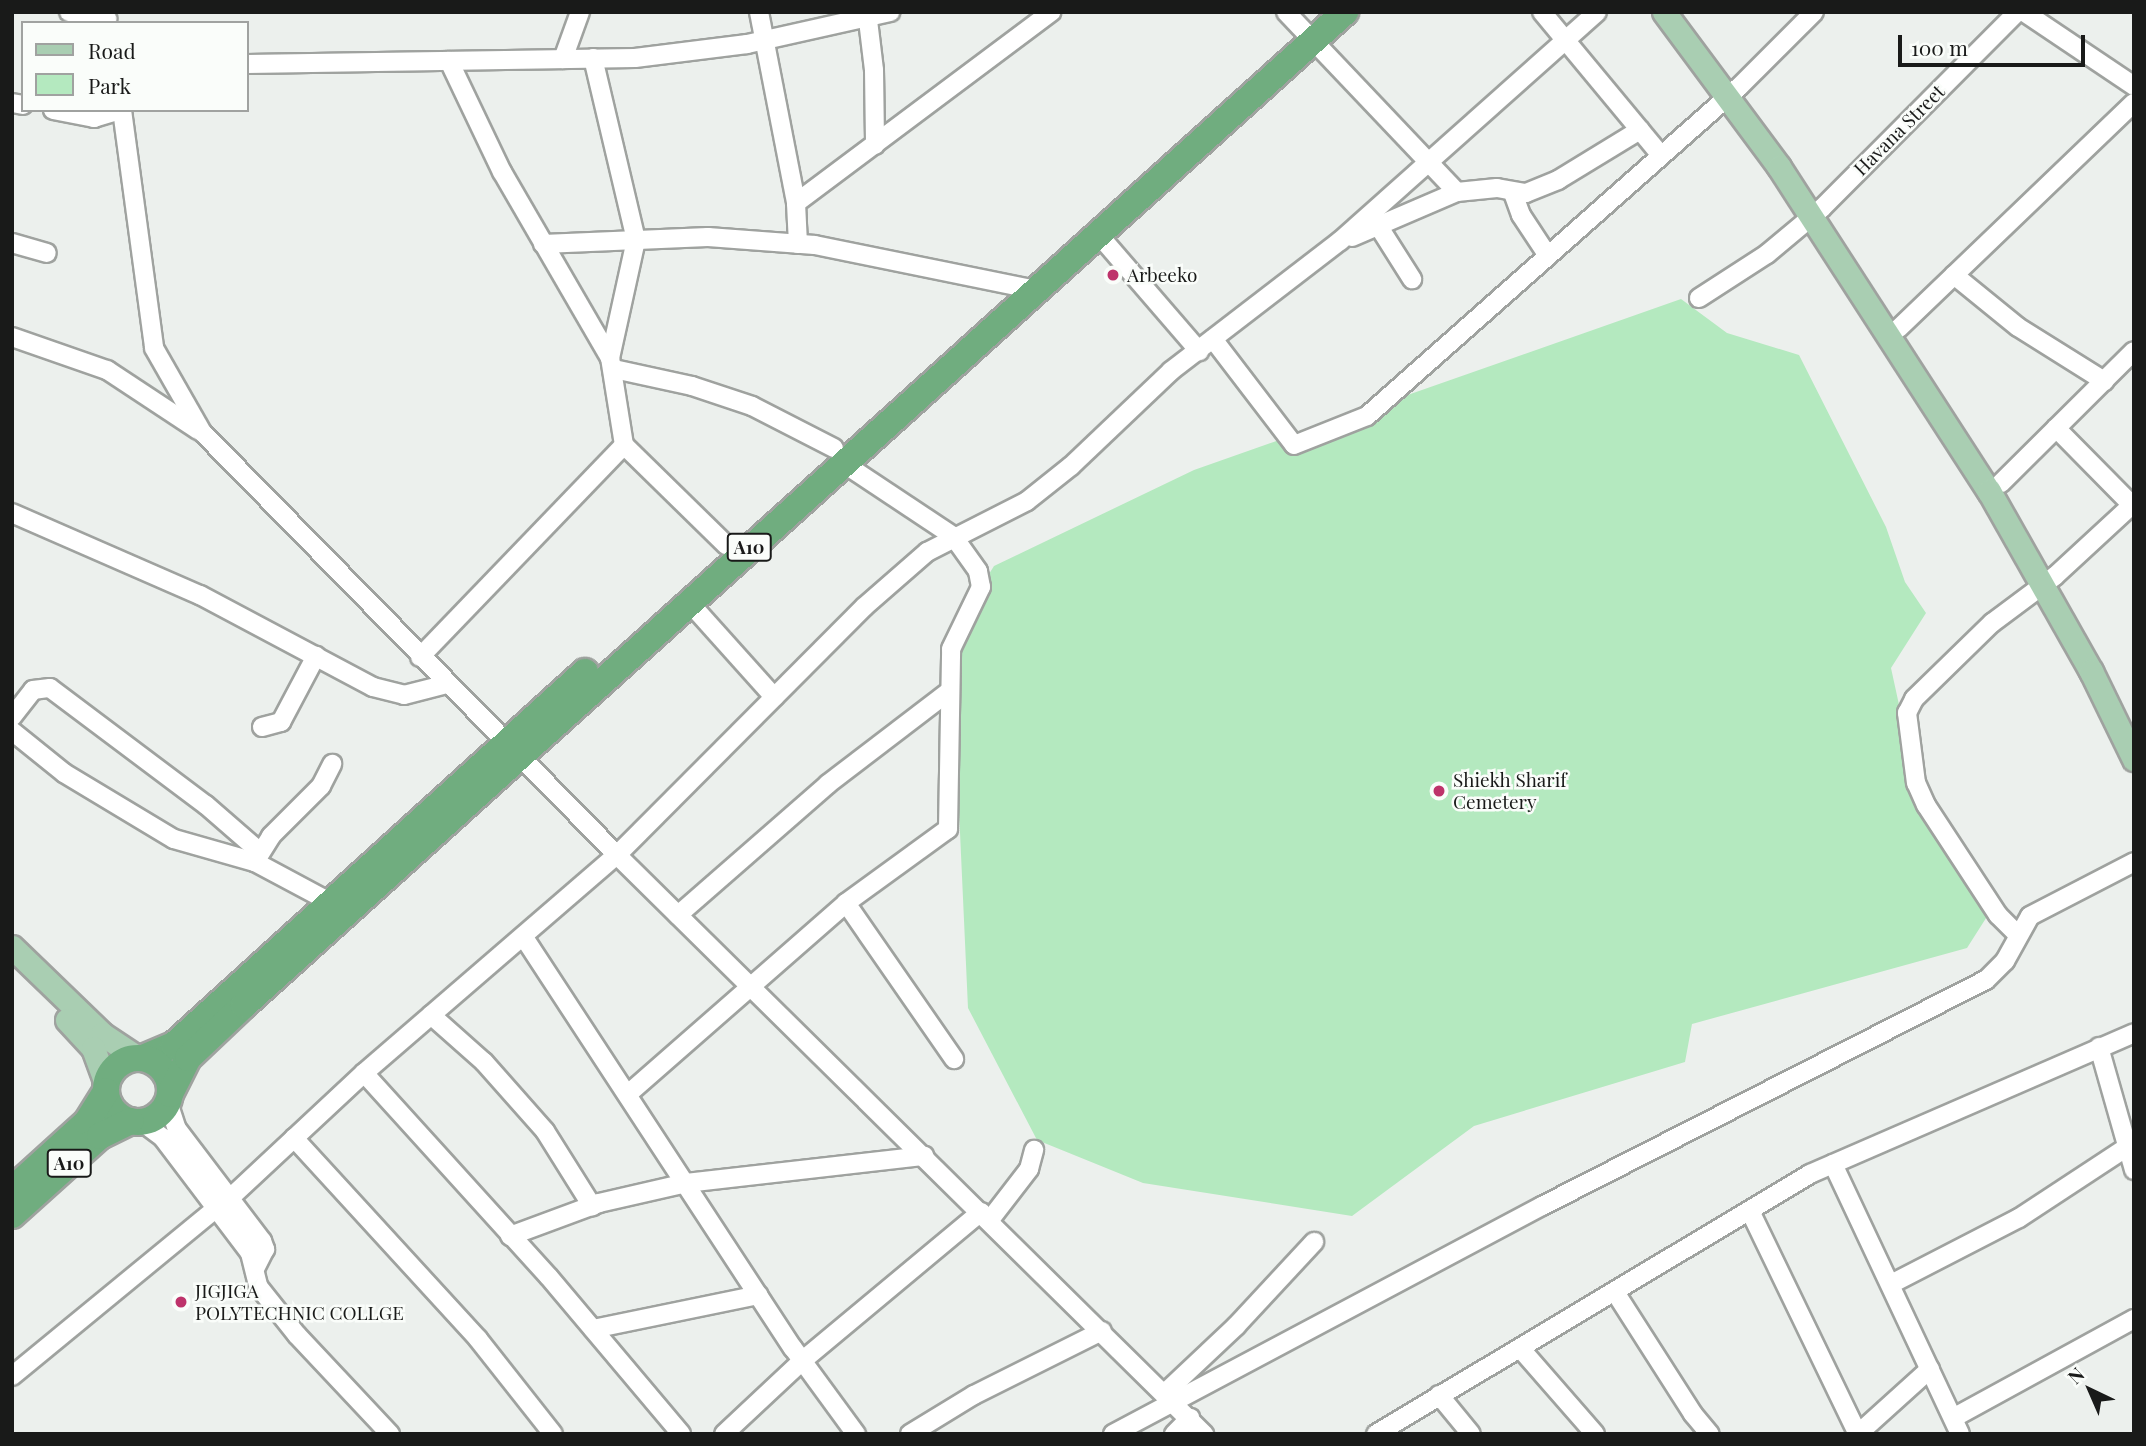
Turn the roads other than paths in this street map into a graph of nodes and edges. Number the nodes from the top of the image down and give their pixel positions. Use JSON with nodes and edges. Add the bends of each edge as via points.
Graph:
{"nodes":[{"id":1,"x":69,"y":12,"type":"edge"},
{"id":2,"x":580,"y":12,"type":"edge"},
{"id":3,"x":759,"y":12,"type":"edge"},
{"id":4,"x":890,"y":12,"type":"edge"},
{"id":5,"x":1051,"y":12,"type":"edge"},
{"id":6,"x":1345,"y":12,"type":"edge"},
{"id":7,"x":1542,"y":12,"type":"edge"},
{"id":8,"x":1597,"y":12,"type":"edge"},
{"id":9,"x":1664,"y":12,"type":"edge"},
{"id":10,"x":1684,"y":12,"type":"edge"},
{"id":11,"x":1814,"y":12,"type":"edge"},
{"id":12,"x":2017,"y":12,"type":"edge"},
{"id":13,"x":2024,"y":12,"type":"edge"},
{"id":14,"x":867,"y":15,"type":"edge"},
{"id":15,"x":106,"y":18,"type":"edge"},
{"id":16,"x":1304,"y":23,"type":"edge"},
{"id":17,"x":765,"y":40,"type":"junction"},
{"id":18,"x":1564,"y":41,"type":"junction"},
{"id":19,"x":593,"y":58,"type":"junction"},
{"id":20,"x":563,"y":59,"type":"junction"},
{"id":21,"x":449,"y":61,"type":"junction"},
{"id":22,"x":248,"y":64,"type":"edge"},
{"id":23,"x":2134,"y":86,"type":"edge"},
{"id":24,"x":1732,"y":92,"type":"junction"},
{"id":25,"x":2134,"y":103,"type":"edge"},
{"id":26,"x":63,"y":112,"type":"edge"},
{"id":27,"x":114,"y":112,"type":"edge"},
{"id":28,"x":121,"y":112,"type":"edge"},
{"id":29,"x":1640,"y":130,"type":"junction"},
{"id":30,"x":875,"y":145,"type":"junction"},
{"id":31,"x":1659,"y":153,"type":"junction"},
{"id":32,"x":1431,"y":163,"type":"junction"},
{"id":33,"x":1457,"y":192,"type":"junction"},
{"id":34,"x":1513,"y":193,"type":"junction"},
{"id":35,"x":796,"y":203,"type":"junction"},
{"id":36,"x":1816,"y":213,"type":"junction"},
{"id":37,"x":1379,"y":227,"type":"junction"},
{"id":38,"x":1098,"y":234,"type":"junction"},
{"id":39,"x":636,"y":240,"type":"junction"},
{"id":40,"x":1340,"y":241,"type":"junction"},
{"id":41,"x":12,"y":243,"type":"edge"},
{"id":42,"x":543,"y":244,"type":"junction"},
{"id":43,"x":798,"y":244,"type":"junction"},
{"id":44,"x":47,"y":253,"type":"dead end"},
{"id":45,"x":1548,"y":256,"type":"junction"},
{"id":46,"x":1954,"y":275,"type":"junction"},
{"id":47,"x":1412,"y":279,"type":"dead end"},
{"id":48,"x":1026,"y":287,"type":"junction"},
{"id":49,"x":1699,"y":298,"type":"dead end"},
{"id":50,"x":1899,"y":328,"type":"junction"},
{"id":51,"x":12,"y":337,"type":"edge"},
{"id":52,"x":1213,"y":339,"type":"junction"},
{"id":53,"x":1199,"y":351,"type":"junction"},
{"id":54,"x":2134,"y":351,"type":"edge"},
{"id":55,"x":612,"y":364,"type":"junction"},
{"id":56,"x":2104,"y":381,"type":"junction"},
{"id":57,"x":2056,"y":428,"type":"junction"},
{"id":58,"x":202,"y":432,"type":"junction"},
{"id":59,"x":624,"y":445,"type":"junction"},
{"id":60,"x":839,"y":456,"type":"junction"},
{"id":61,"x":2001,"y":483,"type":"junction"},
{"id":62,"x":2133,"y":504,"type":"edge"},
{"id":63,"x":12,"y":513,"type":"edge"},
{"id":64,"x":953,"y":536,"type":"junction"},
{"id":65,"x":726,"y":545,"type":"junction"},
{"id":66,"x":2049,"y":580,"type":"junction"},
{"id":67,"x":688,"y":601,"type":"junction"},
{"id":68,"x":316,"y":656,"type":"junction"},
{"id":69,"x":420,"y":656,"type":"junction"},
{"id":70,"x":447,"y":684,"type":"junction"},
{"id":71,"x":947,"y":693,"type":"junction"},
{"id":72,"x":774,"y":697,"type":"junction"},
{"id":73,"x":12,"y":717,"type":"edge"},
{"id":74,"x":262,"y":727,"type":"dead end"},
{"id":75,"x":2134,"y":729,"type":"edge"},
{"id":76,"x":12,"y":731,"type":"edge"},
{"id":77,"x":514,"y":749,"type":"junction"},
{"id":78,"x":2134,"y":759,"type":"edge"},
{"id":79,"x":332,"y":764,"type":"dead end"},
{"id":80,"x":617,"y":855,"type":"junction"},
{"id":81,"x":258,"y":857,"type":"junction"},
{"id":82,"x":2134,"y":862,"type":"edge"},
{"id":83,"x":328,"y":901,"type":"junction"},
{"id":84,"x":846,"y":903,"type":"junction"},
{"id":85,"x":678,"y":915,"type":"junction"},
{"id":86,"x":2017,"y":934,"type":"junction"},
{"id":87,"x":523,"y":936,"type":"junction"},
{"id":88,"x":12,"y":947,"type":"edge"},
{"id":89,"x":12,"y":966,"type":"edge"},
{"id":90,"x":748,"y":984,"type":"junction"},
{"id":91,"x":431,"y":1015,"type":"junction"},
{"id":92,"x":2134,"y":1033,"type":"edge"},
{"id":93,"x":2099,"y":1046,"type":"junction"},
{"id":94,"x":141,"y":1058,"type":"junction"},
{"id":95,"x":954,"y":1059,"type":"dead end"},
{"id":96,"x":364,"y":1073,"type":"junction"},
{"id":97,"x":106,"y":1089,"type":"junction"},
{"id":98,"x":628,"y":1094,"type":"junction"},
{"id":99,"x":169,"y":1098,"type":"junction"},
{"id":100,"x":137,"y":1122,"type":"junction"},
{"id":101,"x":294,"y":1138,"type":"junction"},
{"id":102,"x":2127,"y":1147,"type":"junction"},
{"id":103,"x":1034,"y":1150,"type":"dead end"},
{"id":104,"x":924,"y":1156,"type":"junction"},
{"id":105,"x":1833,"y":1164,"type":"junction"},
{"id":106,"x":2134,"y":1170,"type":"edge"},
{"id":107,"x":686,"y":1183,"type":"junction"},
{"id":108,"x":12,"y":1190,"type":"edge"},
{"id":109,"x":222,"y":1203,"type":"junction"},
{"id":110,"x":592,"y":1206,"type":"junction"},
{"id":111,"x":1749,"y":1211,"type":"junction"},
{"id":112,"x":12,"y":1215,"type":"edge"},
{"id":113,"x":985,"y":1217,"type":"junction"},
{"id":114,"x":510,"y":1236,"type":"junction"},
{"id":115,"x":1314,"y":1242,"type":"dead end"},
{"id":116,"x":1891,"y":1284,"type":"junction"},
{"id":117,"x":1615,"y":1292,"type":"junction"},
{"id":118,"x":758,"y":1295,"type":"junction"},
{"id":119,"x":2134,"y":1319,"type":"edge"},
{"id":120,"x":593,"y":1329,"type":"junction"},
{"id":121,"x":1102,"y":1331,"type":"junction"},
{"id":122,"x":1520,"y":1348,"type":"junction"},
{"id":123,"x":802,"y":1361,"type":"junction"},
{"id":124,"x":1930,"y":1369,"type":"junction"},
{"id":125,"x":12,"y":1376,"type":"edge"},
{"id":126,"x":1439,"y":1395,"type":"junction"},
{"id":127,"x":1169,"y":1397,"type":"junction"},
{"id":128,"x":1190,"y":1418,"type":"junction"},
{"id":129,"x":1956,"y":1426,"type":"edge"},
{"id":130,"x":390,"y":1434,"type":"edge"},
{"id":131,"x":553,"y":1434,"type":"edge"},
{"id":132,"x":681,"y":1434,"type":"edge"},
{"id":133,"x":724,"y":1434,"type":"edge"},
{"id":134,"x":856,"y":1434,"type":"edge"},
{"id":135,"x":910,"y":1434,"type":"edge"},
{"id":136,"x":1113,"y":1434,"type":"edge"},
{"id":137,"x":1174,"y":1434,"type":"edge"},
{"id":138,"x":1204,"y":1434,"type":"edge"},
{"id":139,"x":1376,"y":1434,"type":"edge"},
{"id":140,"x":1471,"y":1434,"type":"edge"},
{"id":141,"x":1595,"y":1434,"type":"edge"},
{"id":142,"x":1710,"y":1434,"type":"edge"},
{"id":143,"x":1858,"y":1434,"type":"edge"}],
"edges":[{"from":1,"to":15,"type":"street"},
{"from":2,"to":20,"type":"street"},
{"from":3,"to":17,"type":"street"},
{"from":4,"to":14,"type":"street"},
{"from":5,"to":30,"type":"street"},
{"from":6,"to":16,"type":"highway","number":"A10"},
{"from":7,"to":18,"type":"street"},
{"from":8,"to":18,"type":"street"},
{"from":9,"to":24,"type":"main road"},
{"from":10,"to":24,"type":"main road"},
{"from":11,"to":24,"type":"street"},
{"from":12,"to":36,"type":"street","name":"Havana Street"},
{"from":13,"to":23,"type":"street"},
{"from":14,"to":17,"type":"street"},
{"from":14,"to":30,"type":"street","via":[[874,70]]},
{"from":16,"to":32,"type":"street"},
{"from":16,"to":38,"type":"highway","number":"A10"},
{"from":16,"to":48,"type":"highway","number":"A10"},
{"from":17,"to":19,"type":"street","via":[[635,58]]},
{"from":17,"to":35,"type":"street"},
{"from":18,"to":29,"type":"street"},
{"from":18,"to":32,"type":"street"},
{"from":19,"to":20,"type":"street"},
{"from":19,"to":39,"type":"street"},
{"from":20,"to":21,"type":"street"},
{"from":21,"to":22,"type":"street"},
{"from":21,"to":42,"type":"street","via":[[502,172]]},
{"from":24,"to":31,"type":"street"},
{"from":24,"to":36,"type":"main road"},
{"from":25,"to":46,"type":"street"},
{"from":26,"to":27,"type":"street","via":[[94,118]]},
{"from":28,"to":58,"type":"street","via":[[154,348]]},
{"from":29,"to":31,"type":"street"},
{"from":29,"to":34,"type":"street","via":[[1558,180]]},
{"from":30,"to":35,"type":"street"},
{"from":31,"to":45,"type":"street"},
{"from":32,"to":33,"type":"street"},
{"from":32,"to":40,"type":"street"},
{"from":33,"to":34,"type":"street","via":[[1497,188]]},
{"from":33,"to":37,"type":"street"},
{"from":34,"to":45,"type":"street","via":[[1521,215]]},
{"from":35,"to":43,"type":"street"},
{"from":36,"to":49,"type":"street","name":"Havana Street","via":[[1767,254]]},
{"from":36,"to":50,"type":"main road"},
{"from":36,"to":66,"type":"main road"},
{"from":37,"to":40,"type":"street"},
{"from":37,"to":47,"type":"street"},
{"from":38,"to":48,"type":"highway","number":"A10"},
{"from":38,"to":53,"type":"street"},
{"from":39,"to":42,"type":"street"},
{"from":39,"to":43,"type":"street","via":[[708,237]]},
{"from":39,"to":55,"type":"street"},
{"from":40,"to":52,"type":"street"},
{"from":41,"to":44,"type":"street"},
{"from":42,"to":55,"type":"street"},
{"from":43,"to":48,"type":"street"},
{"from":45,"to":52,"type":"street","via":[[1367,416],[1344,422],[1297,446]]},
{"from":46,"to":50,"type":"street"},
{"from":46,"to":56,"type":"street","via":[[2018,327]]},
{"from":48,"to":60,"type":"highway","number":"A10"},
{"from":50,"to":61,"type":"main road"},
{"from":51,"to":58,"type":"street","via":[[107,370]]},
{"from":52,"to":53,"type":"street"},
{"from":53,"to":64,"type":"street","via":[[1027,501]]},
{"from":54,"to":56,"type":"street"},
{"from":55,"to":59,"type":"street"},
{"from":55,"to":60,"type":"street","via":[[752,406]]},
{"from":56,"to":57,"type":"street"},
{"from":57,"to":61,"type":"street"},
{"from":57,"to":62,"type":"street"},
{"from":58,"to":69,"type":"street"},
{"from":59,"to":65,"type":"street"},
{"from":59,"to":69,"type":"street"},
{"from":60,"to":64,"type":"street"},
{"from":60,"to":65,"type":"highway","number":"A10"},
{"from":60,"to":67,"type":"highway","number":"A10"},
{"from":61,"to":66,"type":"main road"},
{"from":62,"to":66,"type":"street"},
{"from":63,"to":68,"type":"street","via":[[200,596]]},
{"from":64,"to":71,"type":"street","via":[[978,571],[981,587],[951,649]]},
{"from":64,"to":72,"type":"street","via":[[864,607]]},
{"from":65,"to":77,"type":"highway","number":"A10"},
{"from":66,"to":75,"type":"main road"},
{"from":66,"to":78,"type":"main road"},
{"from":66,"to":86,"type":"street","via":[[1983,632],[1913,699],[1907,713],[1916,783],[1926,805],[1998,915]]},
{"from":67,"to":72,"type":"street"},
{"from":67,"to":77,"type":"highway","number":"A10"},
{"from":68,"to":70,"type":"street","via":[[373,687],[404,695]]},
{"from":68,"to":74,"type":"street","via":[[281,722]]},
{"from":69,"to":70,"type":"street"},
{"from":70,"to":77,"type":"street"},
{"from":71,"to":84,"type":"street","via":[[948,829]]},
{"from":71,"to":85,"type":"street","via":[[828,784]]},
{"from":72,"to":80,"type":"street"},
{"from":73,"to":81,"type":"street","via":[[33,690],[50,688],[206,805]]},
{"from":76,"to":81,"type":"street","via":[[64,774],[174,839]]},
{"from":77,"to":80,"type":"street"},
{"from":77,"to":83,"type":"highway","number":"A10"},
{"from":77,"to":99,"type":"highway","number":"A10","via":[[188,1058]]},
{"from":79,"to":81,"type":"street","via":[[321,786]]},
{"from":80,"to":85,"type":"street"},
{"from":80,"to":87,"type":"street"},
{"from":81,"to":83,"type":"street"},
{"from":82,"to":86,"type":"street","via":[[2054,900],[2031,916]]},
{"from":83,"to":94,"type":"highway","number":"A10","via":[[174,1045]]},
{"from":84,"to":90,"type":"street"},
{"from":84,"to":95,"type":"street"},
{"from":85,"to":90,"type":"street"},
{"from":86,"to":127,"type":"street","via":[[2005,961],[1986,980]]},
{"from":87,"to":91,"type":"street"},
{"from":87,"to":98,"type":"street"},
{"from":88,"to":94,"type":"main road","via":[[102,1034]]},
{"from":89,"to":97,"type":"main road","via":[[93,1048]]},
{"from":90,"to":98,"type":"street"},
{"from":90,"to":104,"type":"street"},
{"from":91,"to":96,"type":"street"},
{"from":91,"to":110,"type":"street","via":[[484,1062],[545,1131]]},
{"from":92,"to":93,"type":"street"},
{"from":93,"to":102,"type":"street"},
{"from":93,"to":105,"type":"street"},
{"from":94,"to":97,"type":"highway","number":"A10","via":[[118,1065]]},
{"from":94,"to":99,"type":"highway","via":[[166,1073]]},
{"from":96,"to":101,"type":"street"},
{"from":96,"to":114,"type":"street"},
{"from":97,"to":100,"type":"highway","via":[[114,1111]]},
{"from":97,"to":108,"type":"highway","number":"A10","via":[[87,1122]]},
{"from":98,"to":107,"type":"street"},
{"from":99,"to":100,"type":"highway","number":"A10","via":[[160,1113]]},
{"from":99,"to":109,"type":"street","via":[[177,1129]]},
{"from":100,"to":109,"type":"street","via":[[163,1138]]},
{"from":100,"to":112,"type":"highway","number":"A10","via":[[100,1136]]},
{"from":101,"to":109,"type":"street"},
{"from":101,"to":131,"type":"street","via":[[478,1339]]},
{"from":102,"to":106,"type":"street"},
{"from":102,"to":116,"type":"street","via":[[2019,1218]]},
{"from":103,"to":113,"type":"street","via":[[1029,1169]]},
{"from":104,"to":107,"type":"street"},
{"from":104,"to":113,"type":"street"},
{"from":105,"to":111,"type":"street"},
{"from":105,"to":116,"type":"street"},
{"from":107,"to":110,"type":"street"},
{"from":107,"to":118,"type":"street"},
{"from":109,"to":125,"type":"street"},
{"from":109,"to":130,"type":"street","via":[[265,1249],[256,1267],[258,1286]]},
{"from":110,"to":114,"type":"street"},
{"from":111,"to":117,"type":"street"},
{"from":111,"to":143,"type":"street"},
{"from":113,"to":121,"type":"street"},
{"from":113,"to":123,"type":"street"},
{"from":114,"to":120,"type":"street"},
{"from":115,"to":127,"type":"street"},
{"from":116,"to":124,"type":"street"},
{"from":117,"to":122,"type":"street"},
{"from":117,"to":142,"type":"street"},
{"from":118,"to":120,"type":"street"},
{"from":118,"to":123,"type":"street"},
{"from":119,"to":129,"type":"street"},
{"from":120,"to":132,"type":"street"},
{"from":121,"to":127,"type":"street"},
{"from":121,"to":135,"type":"street","via":[[974,1395]]},
{"from":122,"to":126,"type":"street"},
{"from":122,"to":141,"type":"street"},
{"from":123,"to":133,"type":"street"},
{"from":123,"to":134,"type":"street"},
{"from":124,"to":129,"type":"street"},
{"from":124,"to":143,"type":"street"},
{"from":126,"to":139,"type":"street"},
{"from":126,"to":140,"type":"street"},
{"from":127,"to":128,"type":"street"},
{"from":127,"to":136,"type":"street"},
{"from":128,"to":137,"type":"street"},
{"from":128,"to":138,"type":"street"}]}
